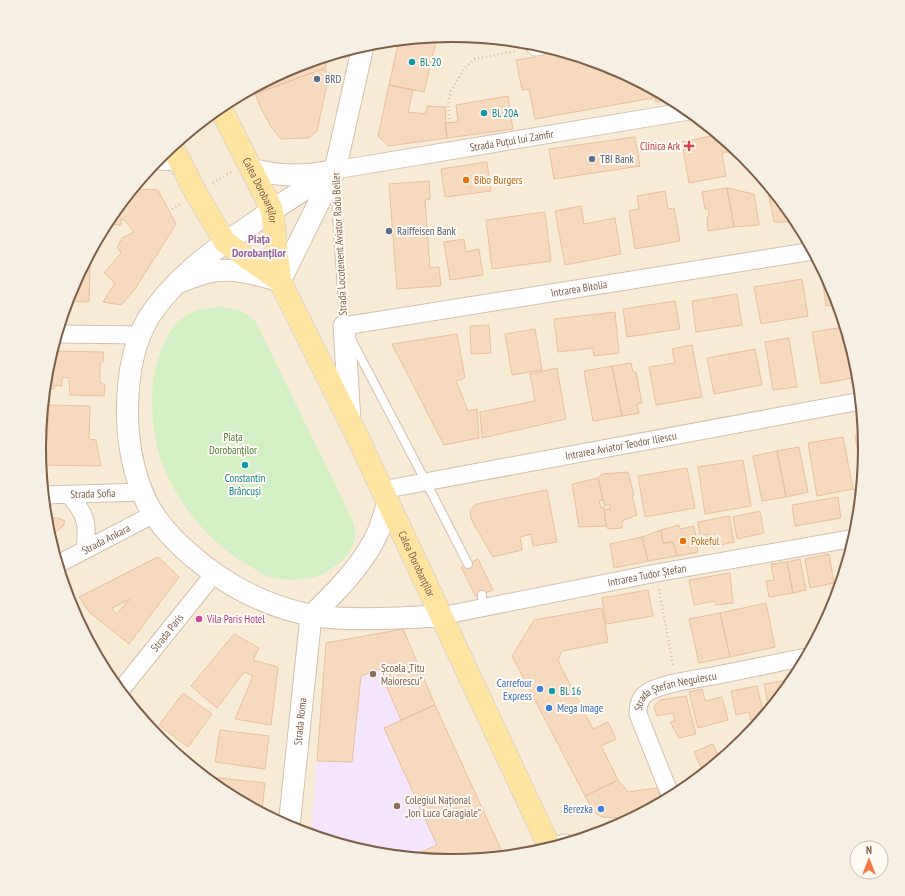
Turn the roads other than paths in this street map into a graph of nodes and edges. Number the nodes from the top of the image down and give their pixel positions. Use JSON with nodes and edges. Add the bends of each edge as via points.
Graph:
{"nodes":[{"id":1,"x":361,"y":53,"type":"edge"},
{"id":2,"x":680,"y":112,"type":"edge"},
{"id":3,"x":223,"y":113,"type":"edge"},
{"id":4,"x":176,"y":154,"type":"edge"},
{"id":5,"x":250,"y":166,"type":"junction"},
{"id":6,"x":335,"y":170,"type":"junction"},
{"id":7,"x":272,"y":210,"type":"junction"},
{"id":8,"x":225,"y":242,"type":"junction"},
{"id":9,"x":808,"y":252,"type":"edge"},
{"id":10,"x":280,"y":281,"type":"junction"},
{"id":11,"x":176,"y":284,"type":"junction"},
{"id":12,"x":344,"y":326,"type":"junction"},
{"id":13,"x":63,"y":334,"type":"edge"},
{"id":14,"x":140,"y":335,"type":"junction"},
{"id":15,"x":856,"y":402,"type":"edge"},
{"id":16,"x":350,"y":422,"type":"junction"},
{"id":17,"x":426,"y":482,"type":"junction"},
{"id":18,"x":143,"y":492,"type":"junction"},
{"id":19,"x":49,"y":495,"type":"edge"},
{"id":20,"x":69,"y":495,"type":"junction"},
{"id":21,"x":385,"y":497,"type":"junction"},
{"id":22,"x":154,"y":514,"type":"junction"},
{"id":23,"x":848,"y":539,"type":"edge"},
{"id":24,"x":85,"y":550,"type":"junction"},
{"id":25,"x":63,"y":562,"type":"edge"},
{"id":26,"x":468,"y":564,"type":"dead end"},
{"id":27,"x":214,"y":574,"type":"junction"},
{"id":28,"x":312,"y":616,"type":"junction"},
{"id":29,"x":441,"y":616,"type":"junction"},
{"id":30,"x":799,"y":659,"type":"edge"},
{"id":31,"x":124,"y":686,"type":"edge"},
{"id":32,"x":669,"y":792,"type":"edge"},
{"id":33,"x":290,"y":820,"type":"edge"},
{"id":34,"x":553,"y":841,"type":"edge"}],
"edges":[{"from":1,"to":6,"type":"street","name":"Strada Locotenent Aviator Radu Beller"},
{"from":2,"to":6,"type":"street","name":"Strada Puțul lui Zamfir"},
{"from":3,"to":5,"type":"main road","name":"Calea Dorobanților"},
{"from":4,"to":8,"type":"main road","name":"Calea Dorobanților"},
{"from":5,"to":6,"type":"street","via":[[268,174],[297,176]]},
{"from":5,"to":7,"type":"main road","name":"Calea Dorobanților"},
{"from":6,"to":7,"type":"street"},
{"from":6,"to":10,"type":"street"},
{"from":6,"to":12,"type":"lane","name":"Strada Locotenent Aviator Radu Beller"},
{"from":7,"to":8,"type":"street"},
{"from":7,"to":10,"type":"main road","name":"Calea Dorobanților"},
{"from":8,"to":10,"type":"main road","name":"Calea Dorobanților"},
{"from":8,"to":11,"type":"street"},
{"from":9,"to":12,"type":"street","name":"Intrarea Bitolia"},
{"from":10,"to":11,"type":"street","via":[[244,272],[222,270],[208,272]]},
{"from":10,"to":16,"type":"main road","name":"Calea Dorobanților"},
{"from":11,"to":14,"type":"street","via":[[158,305]]},
{"from":12,"to":16,"type":"street","name":"Strada Locotenent Aviator Radu Beller"},
{"from":12,"to":17,"type":"lane"},
{"from":13,"to":14,"type":"street"},
{"from":14,"to":18,"type":"street","via":[[129,376],[128,417],[131,450]]},
{"from":15,"to":17,"type":"street","name":"Intrarea Aviator Teodor Iliescu"},
{"from":16,"to":21,"type":"main road","name":"Calea Dorobanților"},
{"from":17,"to":21,"type":"street","name":"Intrarea Aviator Teodor Iliescu"},
{"from":17,"to":26,"type":"lane"},
{"from":18,"to":20,"type":"street","name":"Strada Sofia"},
{"from":18,"to":22,"type":"street"},
{"from":19,"to":20,"type":"street","name":"Strada Sofia"},
{"from":20,"to":24,"type":"street","via":[[79,506],[86,520]]},
{"from":21,"to":28,"type":"street","via":[[378,530],[365,555],[337,591]]},
{"from":21,"to":29,"type":"main road","name":"Calea Dorobanților"},
{"from":22,"to":24,"type":"street","name":"Strada Ankara"},
{"from":22,"to":27,"type":"street","via":[[177,542]]},
{"from":23,"to":29,"type":"street","name":"Intrarea Tudor Ștefan","via":[[483,601]]},
{"from":24,"to":25,"type":"street","name":"Strada Ankara"},
{"from":27,"to":28,"type":"street","via":[[243,592],[279,607]]},
{"from":27,"to":31,"type":"street","name":"Strada Paris"},
{"from":28,"to":29,"type":"street","via":[[357,619]]},
{"from":28,"to":33,"type":"street","name":"Strada Roma"},
{"from":29,"to":34,"type":"main road","name":"Calea Dorobanților"},
{"from":30,"to":32,"type":"street","name":"Strada Ștefan Negulescu","via":[[676,683],[645,694],[640,700],[638,714]]}]}
